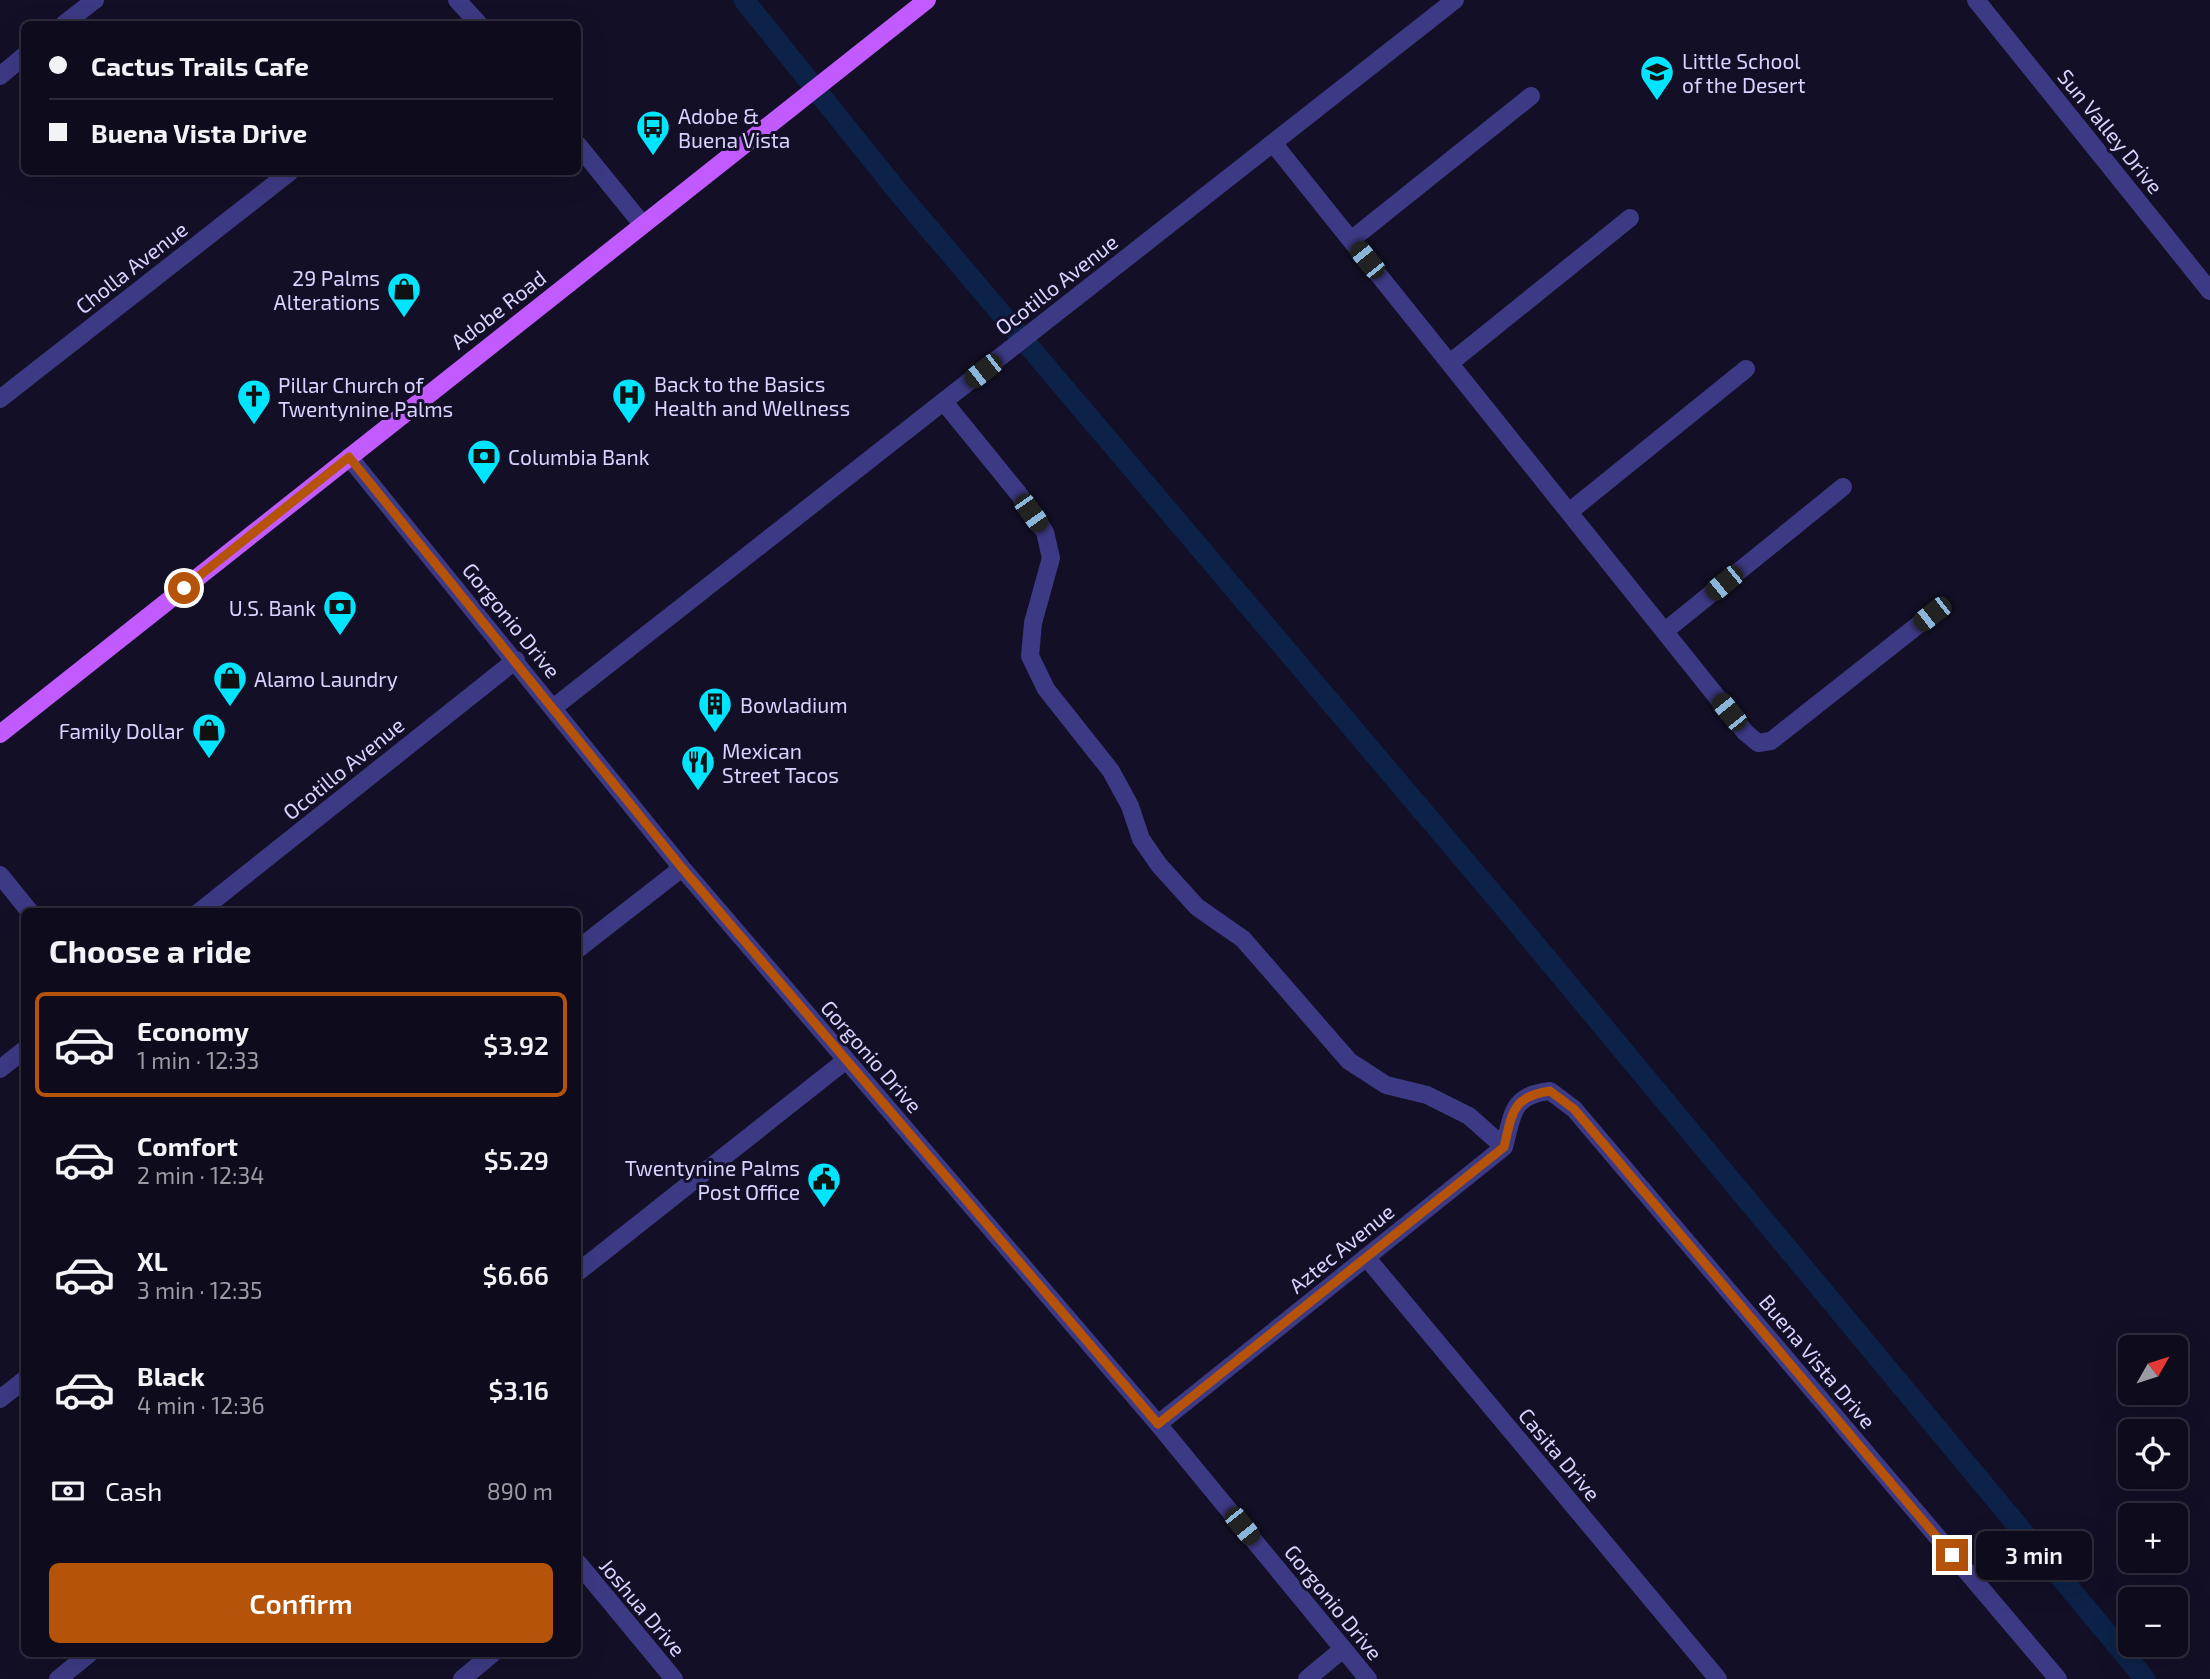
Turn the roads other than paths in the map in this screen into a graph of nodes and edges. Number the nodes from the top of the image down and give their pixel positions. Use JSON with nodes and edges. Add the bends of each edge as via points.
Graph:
{"nodes":[{"id":1,"x":95,"y":0,"type":"edge"},
{"id":2,"x":457,"y":0,"type":"edge"},
{"id":3,"x":927,"y":0,"type":"edge"},
{"id":4,"x":1455,"y":0,"type":"edge"},
{"id":5,"x":1976,"y":0,"type":"edge"},
{"id":6,"x":68,"y":21,"type":"edge"},
{"id":7,"x":475,"y":21,"type":"edge"},
{"id":8,"x":21,"y":58,"type":"edge"},
{"id":9,"x":0,"y":76,"type":"edge"},
{"id":10,"x":1531,"y":96,"type":"dead end"},
{"id":11,"x":1273,"y":143,"type":"junction"},
{"id":12,"x":581,"y":149,"type":"edge"},
{"id":13,"x":286,"y":175,"type":"edge"},
{"id":14,"x":1630,"y":218,"type":"dead end"},
{"id":15,"x":642,"y":224,"type":"junction"},
{"id":16,"x":1351,"y":240,"type":"junction"},
{"id":17,"x":2210,"y":291,"type":"edge"},
{"id":18,"x":1450,"y":363,"type":"junction"},
{"id":19,"x":1746,"y":369,"type":"dead end"},
{"id":20,"x":0,"y":398,"type":"edge"},
{"id":21,"x":944,"y":402,"type":"junction"},
{"id":22,"x":349,"y":457,"type":"junction"},
{"id":23,"x":1843,"y":487,"type":"dead end"},
{"id":24,"x":1569,"y":512,"type":"junction"},
{"id":25,"x":1932,"y":614,"type":"dead end"},
{"id":26,"x":1665,"y":631,"type":"junction"},
{"id":27,"x":516,"y":660,"type":"junction"},
{"id":28,"x":553,"y":708,"type":"junction"},
{"id":29,"x":0,"y":734,"type":"edge"},
{"id":30,"x":682,"y":868,"type":"junction"},
{"id":31,"x":0,"y":875,"type":"edge"},
{"id":32,"x":27,"y":908,"type":"edge"},
{"id":33,"x":204,"y":908,"type":"edge"},
{"id":34,"x":581,"y":947,"type":"edge"},
{"id":35,"x":21,"y":1052,"type":"edge"},
{"id":36,"x":845,"y":1060,"type":"junction"},
{"id":37,"x":0,"y":1069,"type":"edge"},
{"id":38,"x":1504,"y":1147,"type":"junction"},
{"id":39,"x":1366,"y":1257,"type":"junction"},
{"id":40,"x":581,"y":1270,"type":"edge"},
{"id":41,"x":21,"y":1382,"type":"edge"},
{"id":42,"x":0,"y":1399,"type":"edge"},
{"id":43,"x":1158,"y":1424,"type":"junction"},
{"id":44,"x":581,"y":1573,"type":"edge"},
{"id":45,"x":1343,"y":1649,"type":"junction"},
{"id":46,"x":85,"y":1657,"type":"edge"},
{"id":47,"x":488,"y":1657,"type":"edge"},
{"id":48,"x":58,"y":1679,"type":"edge"},
{"id":49,"x":462,"y":1679,"type":"edge"},
{"id":50,"x":674,"y":1679,"type":"edge"},
{"id":51,"x":1307,"y":1679,"type":"edge"},
{"id":52,"x":1368,"y":1679,"type":"edge"},
{"id":53,"x":1718,"y":1679,"type":"edge"},
{"id":54,"x":2058,"y":1679,"type":"edge"}],
"edges":[{"from":1,"to":6,"type":"street"},
{"from":2,"to":7,"type":"street"},
{"from":3,"to":15,"type":"main road","name":"Adobe Road"},
{"from":4,"to":11,"type":"street","name":"Ocotillo Avenue"},
{"from":5,"to":17,"type":"street","name":"Sun Valley Drive"},
{"from":8,"to":9,"type":"street"},
{"from":10,"to":16,"type":"street"},
{"from":11,"to":16,"type":"street"},
{"from":11,"to":21,"type":"street","name":"Ocotillo Avenue"},
{"from":12,"to":15,"type":"street"},
{"from":13,"to":20,"type":"street","name":"Cholla Avenue"},
{"from":14,"to":18,"type":"street"},
{"from":15,"to":22,"type":"main road","name":"Adobe Road"},
{"from":16,"to":18,"type":"street"},
{"from":18,"to":24,"type":"street"},
{"from":19,"to":24,"type":"street"},
{"from":21,"to":28,"type":"street","name":"Ocotillo Avenue"},
{"from":21,"to":38,"type":"street","via":[[1045,532],[1051,558],[1033,623],[1030,656],[1046,689],[1111,771],[1159,865],[1197,906],[1242,939],[1349,1061],[1386,1085],[1427,1095],[1469,1116]]},
{"from":22,"to":27,"type":"street","name":"Gorgonio Drive"},
{"from":22,"to":29,"type":"main road","name":"Adobe Road"},
{"from":23,"to":26,"type":"street"},
{"from":24,"to":26,"type":"street"},
{"from":25,"to":26,"type":"street","via":[[1771,741],[1758,743]]},
{"from":27,"to":28,"type":"street","name":"Gorgonio Drive"},
{"from":27,"to":33,"type":"street","name":"Ocotillo Avenue"},
{"from":28,"to":30,"type":"street","name":"Gorgonio Drive"},
{"from":30,"to":34,"type":"street"},
{"from":30,"to":36,"type":"street","name":"Gorgonio Drive"},
{"from":31,"to":32,"type":"street"},
{"from":35,"to":37,"type":"street"},
{"from":36,"to":40,"type":"street"},
{"from":36,"to":43,"type":"street","name":"Gorgonio Drive"},
{"from":38,"to":39,"type":"street","name":"Aztec Avenue"},
{"from":38,"to":54,"type":"street","name":"Buena Vista Drive","via":[[1514,1108],[1532,1093],[1550,1091],[1574,1109]]},
{"from":39,"to":43,"type":"street","name":"Aztec Avenue"},
{"from":39,"to":53,"type":"street","name":"Casita Drive"},
{"from":41,"to":42,"type":"street"},
{"from":43,"to":45,"type":"street","name":"Gorgonio Drive"},
{"from":44,"to":50,"type":"street","name":"Joshua Drive"},
{"from":45,"to":51,"type":"street"},
{"from":45,"to":52,"type":"street","name":"Gorgonio Drive"},
{"from":46,"to":48,"type":"street"},
{"from":47,"to":49,"type":"street"}]}
